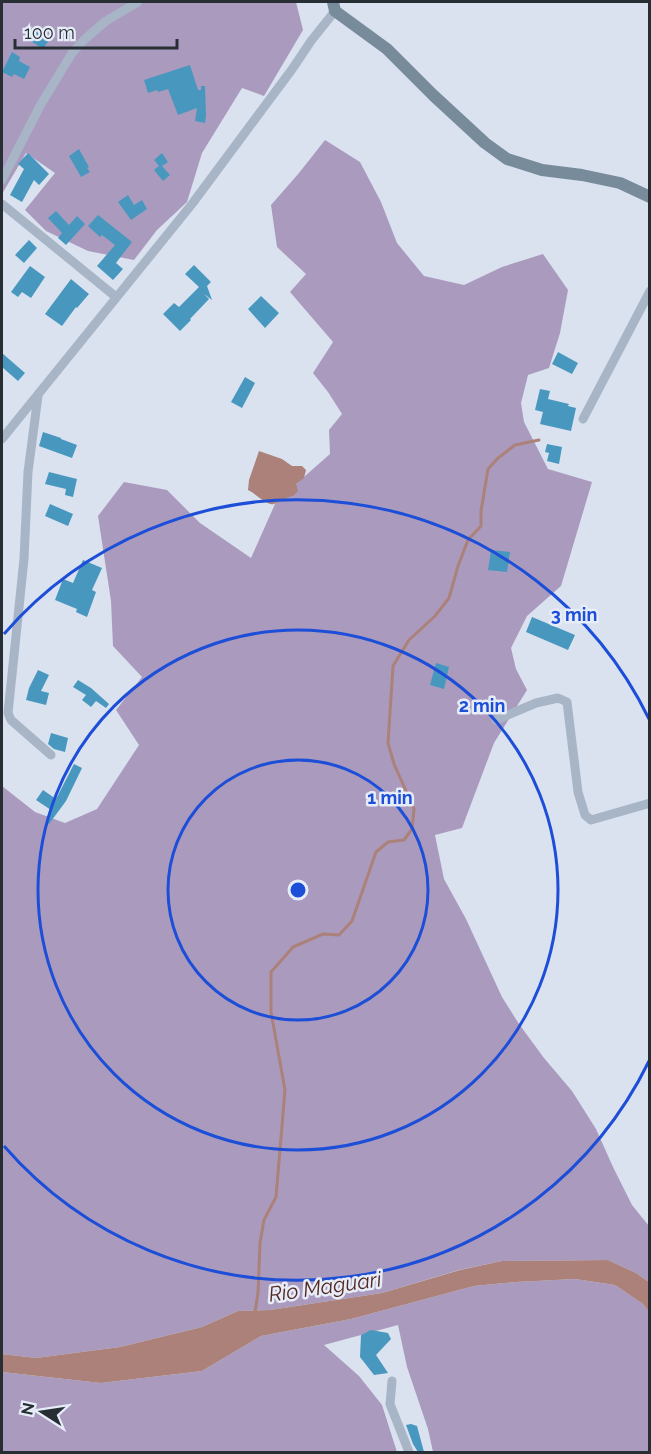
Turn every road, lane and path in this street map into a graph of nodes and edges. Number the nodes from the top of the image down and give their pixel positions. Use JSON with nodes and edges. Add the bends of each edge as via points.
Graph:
{"nodes":[{"id":1,"x":138,"y":2,"type":"edge"},
{"id":2,"x":334,"y":6,"type":"edge"},
{"id":3,"x":2,"y":180,"type":"edge"},
{"id":4,"x":650,"y":197,"type":"edge"},
{"id":5,"x":2,"y":204,"type":"edge"},
{"id":6,"x":650,"y":291,"type":"edge"},
{"id":7,"x":116,"y":297,"type":"junction"},
{"id":8,"x":38,"y":396,"type":"junction"},
{"id":9,"x":583,"y":419,"type":"dead end"},
{"id":10,"x":2,"y":440,"type":"edge"},
{"id":11,"x":496,"y":720,"type":"dead end"},
{"id":12,"x":51,"y":754,"type":"dead end"},
{"id":13,"x":650,"y":803,"type":"edge"},
{"id":14,"x":392,"y":1380,"type":"dead end"},
{"id":15,"x":409,"y":1452,"type":"edge"}],
"edges":[{"from":1,"to":3,"type":"street","via":[[106,21],[72,53]]},
{"from":2,"to":4,"type":"street","via":[[507,159],[542,170],[620,183]]},
{"from":2,"to":7,"type":"street","via":[[192,204]]},
{"from":5,"to":7,"type":"street"},
{"from":6,"to":9,"type":"street"},
{"from":7,"to":8,"type":"street"},
{"from":8,"to":10,"type":"street"},
{"from":8,"to":12,"type":"street","via":[[8,713]]},
{"from":11,"to":13,"type":"street","via":[[558,698],[567,702],[578,792],[585,815],[591,820]]},
{"from":14,"to":15,"type":"street","via":[[390,1404]]}]}
